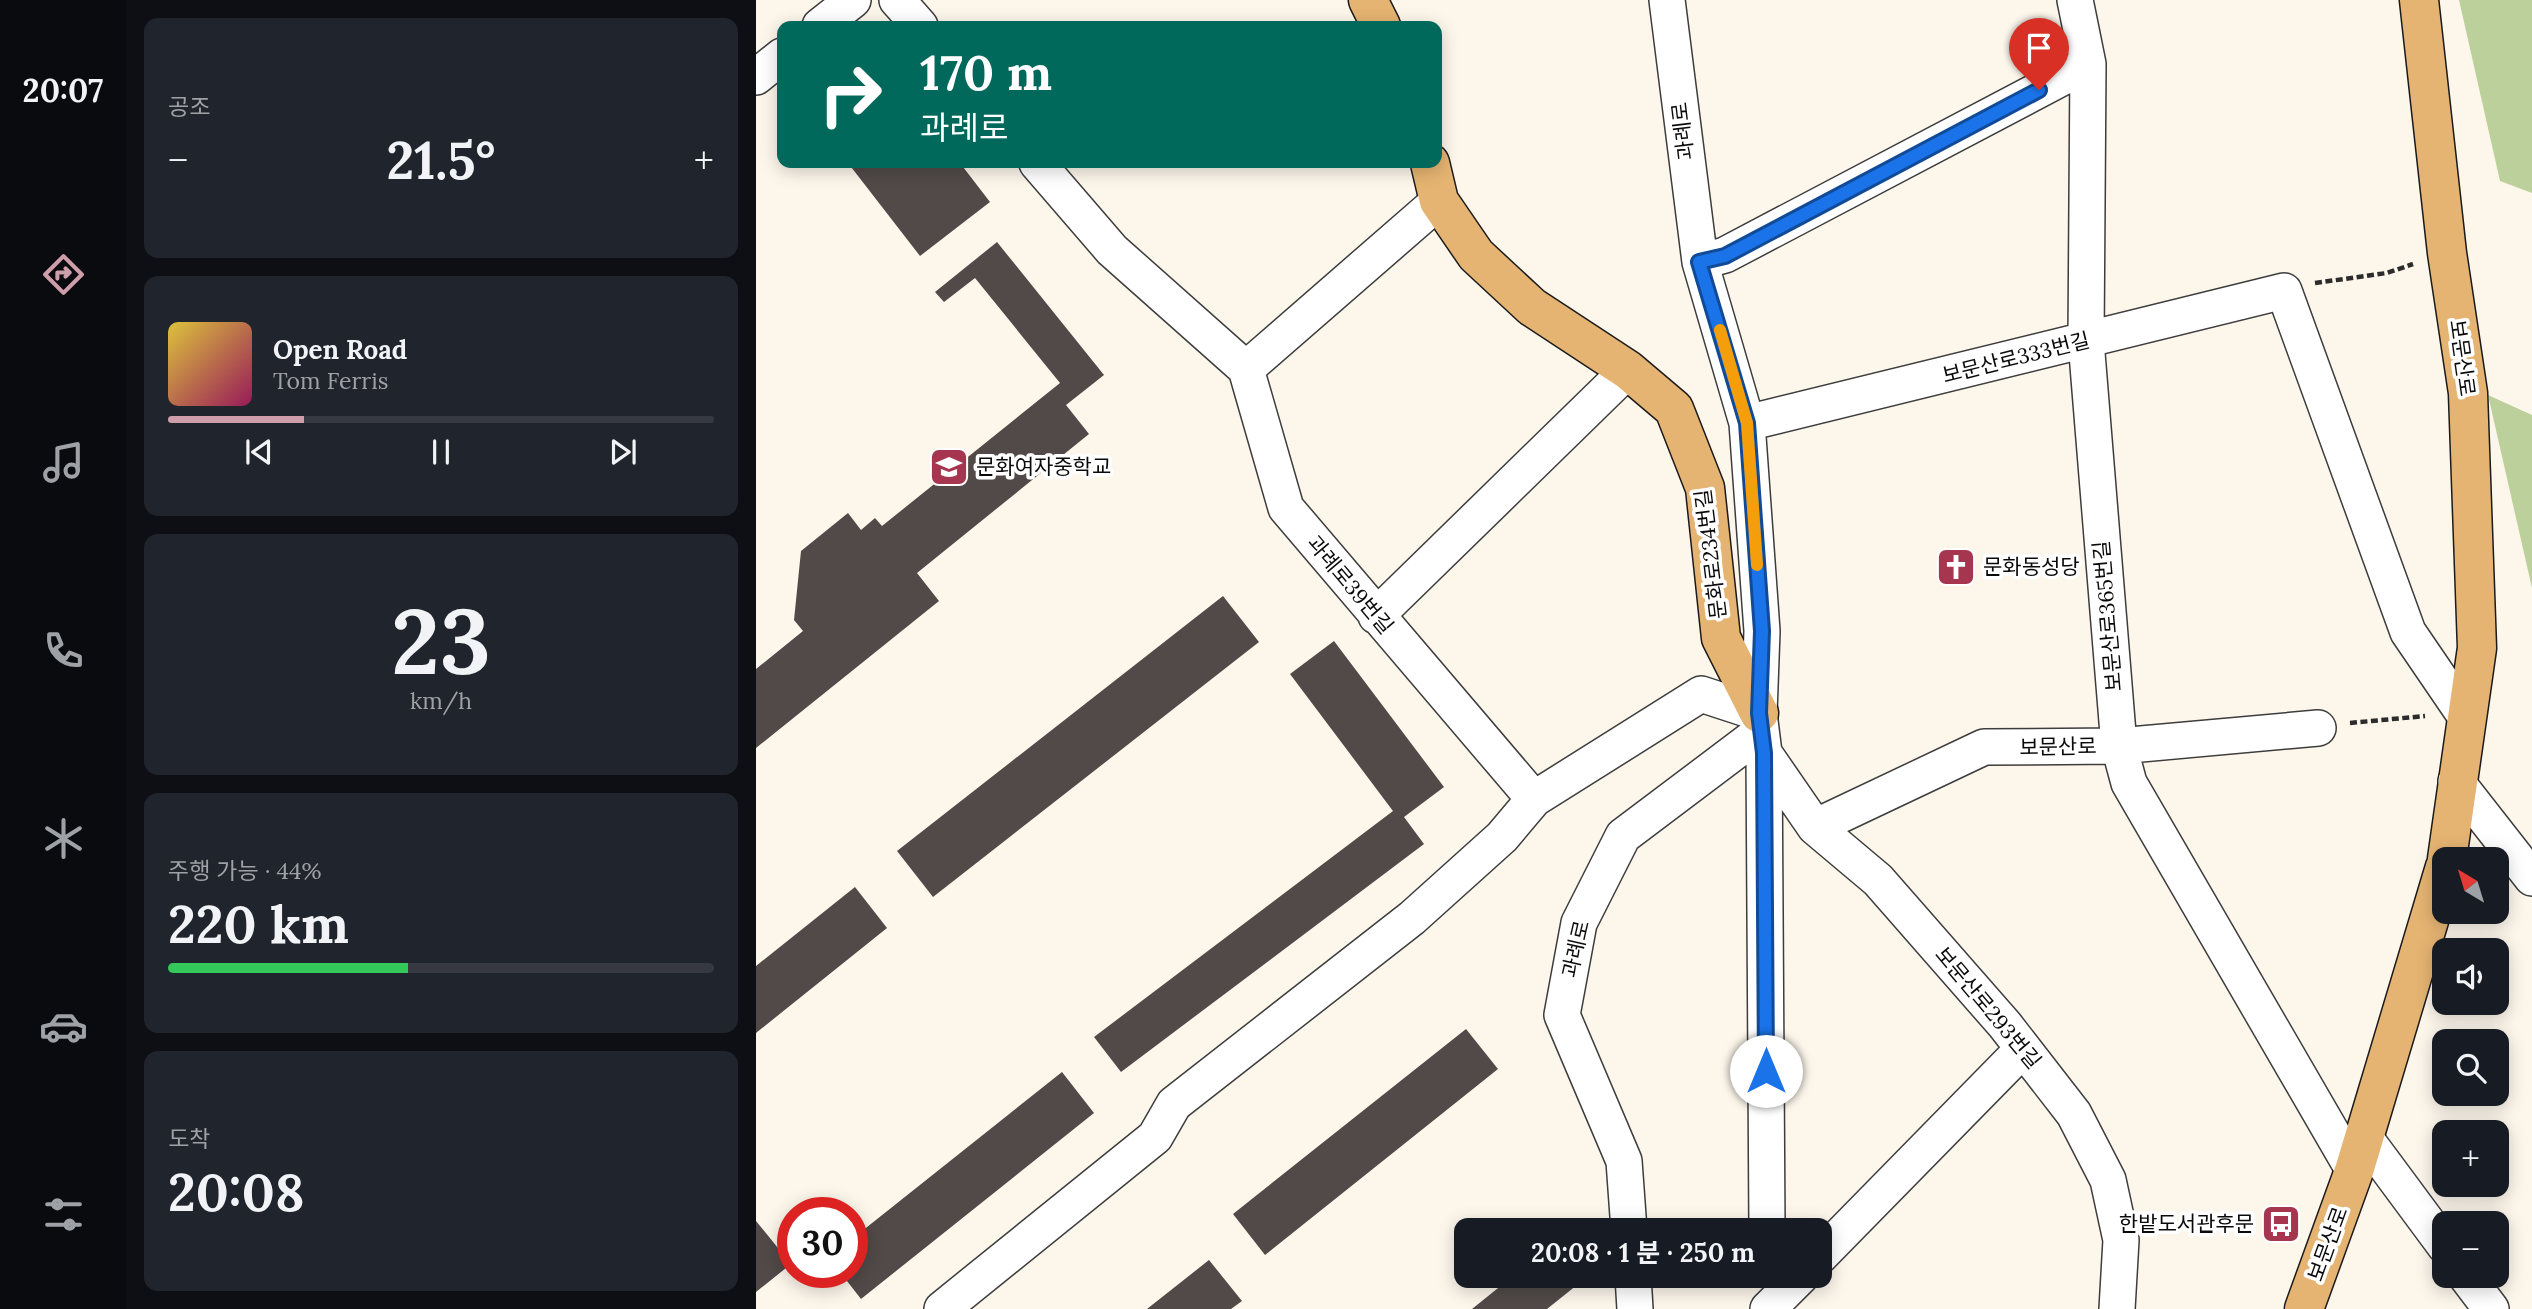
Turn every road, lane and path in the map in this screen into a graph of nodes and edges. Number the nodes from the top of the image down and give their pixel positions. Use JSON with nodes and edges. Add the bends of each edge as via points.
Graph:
{"nodes":[{"id":1,"x":853,"y":0,"type":"edge"},
{"id":2,"x":897,"y":0,"type":"edge"},
{"id":3,"x":1368,"y":0,"type":"edge"},
{"id":4,"x":1667,"y":0,"type":"edge"},
{"id":5,"x":2075,"y":0,"type":"edge"},
{"id":6,"x":2419,"y":0,"type":"edge"},
{"id":7,"x":826,"y":21,"type":"edge"},
{"id":8,"x":916,"y":21,"type":"edge"},
{"id":9,"x":1378,"y":21,"type":"edge"},
{"id":10,"x":777,"y":60,"type":"edge"},
{"id":11,"x":2088,"y":64,"type":"junction"},
{"id":12,"x":756,"y":77,"type":"edge"},
{"id":13,"x":1041,"y":168,"type":"edge"},
{"id":14,"x":1431,"y":168,"type":"edge"},
{"id":15,"x":1439,"y":201,"type":"junction"},
{"id":16,"x":1699,"y":262,"type":"junction"},
{"id":17,"x":2387,"y":273,"type":"dead end"},
{"id":18,"x":2296,"y":287,"type":"junction"},
{"id":19,"x":2086,"y":341,"type":"junction"},
{"id":20,"x":1246,"y":369,"type":"junction"},
{"id":21,"x":1628,"y":370,"type":"junction"},
{"id":22,"x":1747,"y":423,"type":"junction"},
{"id":23,"x":1376,"y":616,"type":"junction"},
{"id":24,"x":2409,"y":715,"type":"dead end"},
{"id":25,"x":2466,"y":717,"type":"junction"},
{"id":26,"x":2327,"y":726,"type":"joint"},
{"id":27,"x":1761,"y":732,"type":"junction"},
{"id":28,"x":2119,"y":746,"type":"junction"},
{"id":29,"x":2456,"y":781,"type":"junction"},
{"id":30,"x":1534,"y":799,"type":"junction"},
{"id":31,"x":1815,"y":827,"type":"junction"},
{"id":32,"x":2448,"y":847,"type":"edge"},
{"id":33,"x":2532,"y":878,"type":"edge"},
{"id":34,"x":2432,"y":911,"type":"edge"},
{"id":35,"x":2024,"y":1049,"type":"junction"},
{"id":36,"x":2360,"y":1155,"type":"junction"},
{"id":37,"x":1628,"y":1218,"type":"edge"},
{"id":38,"x":1768,"y":1218,"type":"edge"},
{"id":39,"x":2432,"y":1233,"type":"edge"},
{"id":40,"x":1832,"y":1244,"type":"edge"},
{"id":41,"x":1634,"y":1288,"type":"edge"},
{"id":42,"x":1768,"y":1288,"type":"edge"},
{"id":43,"x":1789,"y":1288,"type":"edge"},
{"id":44,"x":2475,"y":1288,"type":"edge"},
{"id":45,"x":943,"y":1309,"type":"edge"},
{"id":46,"x":1635,"y":1309,"type":"edge"},
{"id":47,"x":1768,"y":1309,"type":"edge"},
{"id":48,"x":2117,"y":1309,"type":"edge"},
{"id":49,"x":2304,"y":1309,"type":"edge"},
{"id":50,"x":2491,"y":1309,"type":"edge"}],
"edges":[{"from":1,"to":7,"type":"street"},
{"from":2,"to":8,"type":"street"},
{"from":3,"to":9,"type":"main road"},
{"from":4,"to":16,"type":"street","name":"과례로"},
{"from":5,"to":11,"type":"street","name":"보문산로365번길"},
{"from":6,"to":25,"type":"main road","name":"보문산로","via":[[2447,253],[2468,393],[2477,648]]},
{"from":10,"to":12,"type":"street"},
{"from":11,"to":16,"type":"street","via":[[1725,256]]},
{"from":11,"to":19,"type":"street","name":"보문산로365번길"},
{"from":13,"to":20,"type":"street","via":[[1112,250]]},
{"from":14,"to":15,"type":"main road","name":"문화로234번길"},
{"from":15,"to":20,"type":"street"},
{"from":15,"to":21,"type":"main road","name":"문화로234번길","via":[[1476,255],[1532,307]]},
{"from":16,"to":22,"type":"street","name":"과례로"},
{"from":17,"to":18,"type":"path"},
{"from":18,"to":19,"type":"street","name":"보문산로333번길"},
{"from":18,"to":25,"type":"street","via":[[2408,632]]},
{"from":19,"to":22,"type":"street","name":"보문산로333번길"},
{"from":19,"to":28,"type":"street","name":"보문산로365번길"},
{"from":20,"to":23,"type":"street","name":"과례로39번길","via":[[1286,508]]},
{"from":21,"to":23,"type":"street"},
{"from":21,"to":27,"type":"main road","name":"문화로234번길","via":[[1674,410],[1705,488],[1721,638]]},
{"from":22,"to":27,"type":"street","name":"과례로","via":[[1762,631]]},
{"from":23,"to":30,"type":"street","name":"과례로39번길"},
{"from":24,"to":26,"type":"path"},
{"from":25,"to":29,"type":"main road","name":"보문산로"},
{"from":26,"to":28,"type":"street","name":"보문산로"},
{"from":27,"to":30,"type":"street","via":[[1700,694]]},
{"from":27,"to":31,"type":"street","name":"보문산로293번길"},
{"from":27,"to":37,"type":"street","name":"과례로","via":[[1623,836],[1579,923],[1562,1014],[1624,1161]]},
{"from":27,"to":38,"type":"street","name":"과례로"},
{"from":28,"to":31,"type":"street","name":"보문산로","via":[[1984,747]]},
{"from":28,"to":36,"type":"street","name":"보문산로365번길","via":[[2129,783]]},
{"from":29,"to":32,"type":"main road","name":"보문산로"},
{"from":29,"to":33,"type":"street"},
{"from":30,"to":45,"type":"street","via":[[1502,837],[1412,918],[1174,1104],[1155,1137]]},
{"from":31,"to":35,"type":"street","name":"보문산로293번길","via":[[1878,880]]},
{"from":34,"to":36,"type":"main road","name":"보문산로"},
{"from":35,"to":40,"type":"street"},
{"from":35,"to":48,"type":"street","name":"보문산로293번길","via":[[2074,1114],[2108,1180],[2121,1240]]},
{"from":36,"to":39,"type":"street"},
{"from":36,"to":49,"type":"main road","name":"보문산로"},
{"from":41,"to":46,"type":"street"},
{"from":42,"to":47,"type":"street"},
{"from":43,"to":47,"type":"street"},
{"from":44,"to":50,"type":"street"}]}
